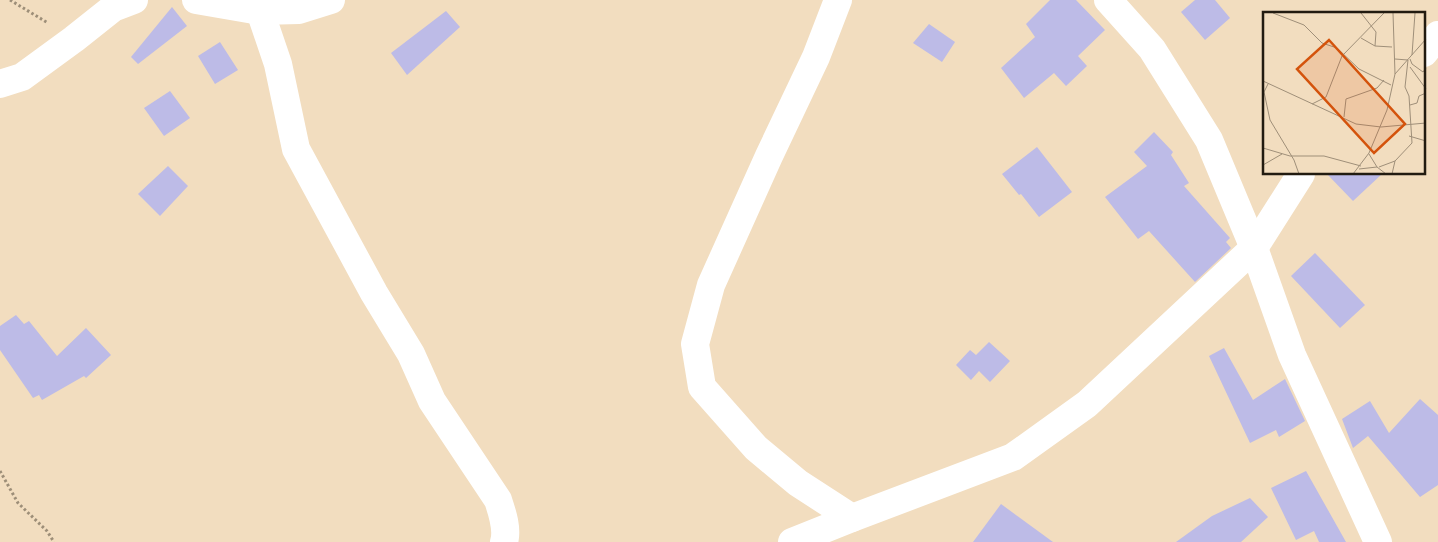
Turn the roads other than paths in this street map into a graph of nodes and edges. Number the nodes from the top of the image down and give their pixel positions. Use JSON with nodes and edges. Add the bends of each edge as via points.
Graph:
{"nodes":[{"id":1,"x":134,"y":0,"type":"edge"},
{"id":2,"x":196,"y":0,"type":"edge"},
{"id":3,"x":331,"y":0,"type":"edge"},
{"id":4,"x":838,"y":0,"type":"edge"},
{"id":5,"x":1108,"y":0,"type":"edge"},
{"id":6,"x":260,"y":6,"type":"edge"},
{"id":7,"x":1438,"y":35,"type":"edge"},
{"id":8,"x":1426,"y":50,"type":"edge"},
{"id":9,"x":0,"y":84,"type":"edge"},
{"id":10,"x":1301,"y":175,"type":"edge"},
{"id":11,"x":1254,"y":248,"type":"junction"},
{"id":12,"x":852,"y":518,"type":"junction"},
{"id":13,"x":504,"y":542,"type":"edge"},
{"id":14,"x":792,"y":542,"type":"edge"},
{"id":15,"x":1378,"y":542,"type":"edge"}],
"edges":[{"from":1,"to":9,"type":"street","via":[[113,8],[22,78]]},
{"from":2,"to":6,"type":"street"},
{"from":3,"to":6,"type":"street","via":[[298,10]]},
{"from":4,"to":12,"type":"street","via":[[816,56],[711,285],[694,344],[702,387],[756,448],[798,482]]},
{"from":5,"to":11,"type":"street","via":[[1152,49],[1210,140]]},
{"from":6,"to":13,"type":"street","via":[[278,64],[296,149],[411,354],[432,401],[498,500],[503,516]]},
{"from":7,"to":8,"type":"street"},
{"from":10,"to":11,"type":"street"},
{"from":11,"to":12,"type":"street","via":[[1087,404],[1013,457]]},
{"from":11,"to":15,"type":"street","via":[[1292,355]]},
{"from":12,"to":14,"type":"street"}]}
